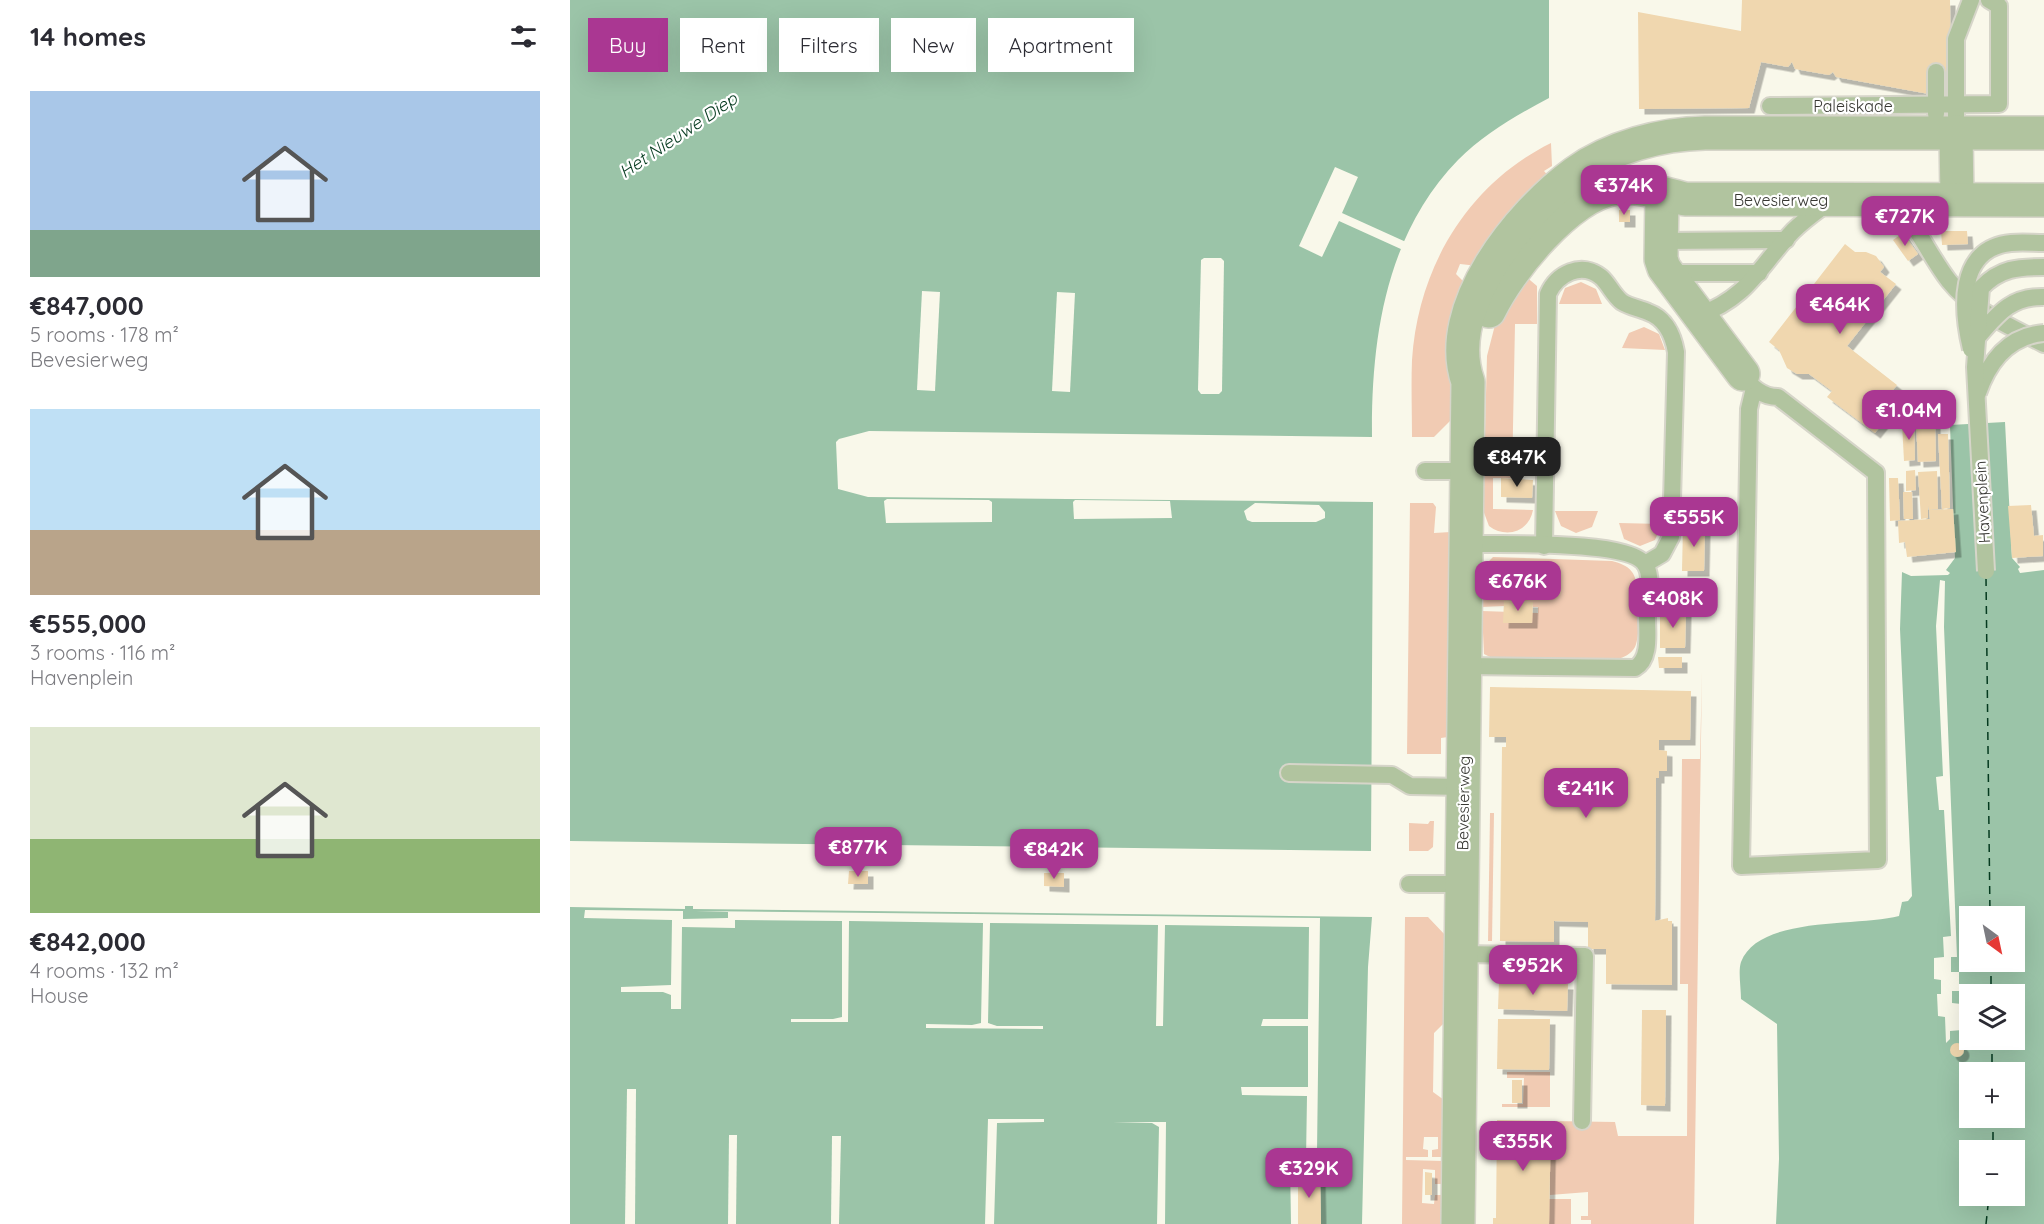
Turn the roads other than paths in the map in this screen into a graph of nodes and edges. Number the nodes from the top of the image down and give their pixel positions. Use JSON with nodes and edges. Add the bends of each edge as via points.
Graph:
{"nodes":[{"id":1,"x":1971,"y":0,"type":"edge"},
{"id":2,"x":1989,"y":0,"type":"edge"},
{"id":3,"x":1936,"y":72,"type":"dead end"},
{"id":4,"x":1936,"y":105,"type":"junction"},
{"id":5,"x":1770,"y":106,"type":"dead end"},
{"id":6,"x":1956,"y":118,"type":"junction"},
{"id":7,"x":2044,"y":133,"type":"edge"},
{"id":8,"x":1662,"y":138,"type":"junction"},
{"id":9,"x":1662,"y":194,"type":"junction"},
{"id":10,"x":1957,"y":199,"type":"junction"},
{"id":11,"x":1832,"y":200,"type":"junction"},
{"id":12,"x":1894,"y":200,"type":"junction"},
{"id":13,"x":2044,"y":200,"type":"edge"},
{"id":14,"x":1786,"y":240,"type":"junction"},
{"id":15,"x":1662,"y":241,"type":"junction"},
{"id":16,"x":2044,"y":243,"type":"edge"},
{"id":17,"x":2044,"y":267,"type":"edge"},
{"id":18,"x":1667,"y":273,"type":"junction"},
{"id":19,"x":1760,"y":273,"type":"junction"},
{"id":20,"x":2044,"y":297,"type":"edge"},
{"id":21,"x":1698,"y":316,"type":"junction"},
{"id":22,"x":2044,"y":333,"type":"edge"},
{"id":23,"x":1976,"y":339,"type":"junction"},
{"id":24,"x":2044,"y":344,"type":"edge"},
{"id":25,"x":1975,"y":367,"type":"junction"},
{"id":26,"x":1749,"y":381,"type":"junction"},
{"id":27,"x":1468,"y":382,"type":"junction"},
{"id":28,"x":1977,"y":396,"type":"junction"},
{"id":29,"x":1425,"y":471,"type":"dead end"},
{"id":30,"x":1467,"y":471,"type":"junction"},
{"id":31,"x":1467,"y":544,"type":"junction"},
{"id":32,"x":1544,"y":546,"type":"junction"},
{"id":33,"x":1645,"y":564,"type":"junction"},
{"id":34,"x":1986,"y":571,"type":"dead end"},
{"id":35,"x":1466,"y":666,"type":"junction"},
{"id":36,"x":1288,"y":773,"type":"dead end"},
{"id":37,"x":1464,"y":787,"type":"junction"},
{"id":38,"x":1410,"y":884,"type":"dead end"},
{"id":39,"x":1462,"y":884,"type":"junction"},
{"id":40,"x":1461,"y":954,"type":"junction"},
{"id":41,"x":1582,"y":1121,"type":"dead end"},
{"id":42,"x":1458,"y":1224,"type":"edge"}],
"edges":[{"from":1,"to":6,"type":"lane","via":[[1956,39]]},
{"from":2,"to":6,"type":"lane","name":"Paleiskade","via":[[1999,6],[1999,104]]},
{"from":3,"to":4,"type":"lane"},
{"from":4,"to":5,"type":"lane","name":"Paleiskade"},
{"from":4,"to":6,"type":"lane","name":"Paleiskade"},
{"from":4,"to":6,"type":"lane","via":[[1936,122]]},
{"from":6,"to":7,"type":"street","name":"Bevesierweg"},
{"from":6,"to":8,"type":"street","name":"Bevesierweg"},
{"from":6,"to":10,"type":"street"},
{"from":8,"to":9,"type":"street","via":[[1652,143],[1645,166],[1647,177]]},
{"from":8,"to":27,"type":"street","name":"Bevesierweg","via":[[1614,152],[1575,173],[1537,206],[1505,243],[1492,262],[1470,314],[1462,364]]},
{"from":9,"to":11,"type":"street","name":"Bevesierweg","via":[[1693,199]]},
{"from":9,"to":15,"type":"street"},
{"from":9,"to":27,"type":"street","name":"Bevesierweg","via":[[1614,189],[1593,195],[1562,219],[1501,289],[1486,318],[1477,363]]},
{"from":10,"to":12,"type":"street","name":"Bevesierweg"},
{"from":10,"to":13,"type":"street","name":"Bevesierweg"},
{"from":11,"to":12,"type":"street","name":"Bevesierweg"},
{"from":11,"to":14,"type":"lane"},
{"from":12,"to":24,"type":"lane","via":[[1914,223],[1949,281],[2006,326]]},
{"from":14,"to":15,"type":"lane"},
{"from":14,"to":19,"type":"lane"},
{"from":15,"to":18,"type":"street","via":[[1661,259]]},
{"from":16,"to":25,"type":"lane","name":"Havenplein","bridge":true,"via":[[1994,247],[1970,271],[1965,288],[1965,317]]},
{"from":17,"to":23,"type":"lane","name":"Havenplein","bridge":true,"via":[[2007,269],[1981,288]]},
{"from":18,"to":19,"type":"lane"},
{"from":18,"to":21,"type":"street"},
{"from":19,"to":21,"type":"lane","via":[[1727,302]]},
{"from":20,"to":23,"type":"lane","bridge":true,"via":[[2029,296],[2012,302]]},
{"from":21,"to":26,"type":"street"},
{"from":22,"to":28,"type":"lane","name":"Havenplein","bridge":true,"via":[[2015,342],[1999,354]]},
{"from":23,"to":25,"type":"lane","name":"Havenplein","bridge":true},
{"from":25,"to":28,"type":"lane","name":"Havenplein","bridge":true},
{"from":26,"to":26,"type":"lane","via":[[1778,398],[1876,473],[1878,860],[1741,866]]},
{"from":27,"to":30,"type":"street","name":"Bevesierweg"},
{"from":28,"to":34,"type":"lane","name":"Havenplein","bridge":true},
{"from":29,"to":30,"type":"lane"},
{"from":30,"to":31,"type":"street","name":"Bevesierweg"},
{"from":31,"to":32,"type":"lane"},
{"from":31,"to":35,"type":"street","name":"Bevesierweg"},
{"from":32,"to":33,"type":"lane","via":[[1607,547],[1639,558]]},
{"from":32,"to":33,"type":"lane","via":[[1548,294],[1558,279],[1583,269],[1601,278],[1622,302],[1659,319],[1674,340],[1671,537],[1662,554]]},
{"from":33,"to":35,"type":"lane","via":[[1646,649],[1638,666]]},
{"from":35,"to":37,"type":"street","name":"Bevesierweg"},
{"from":36,"to":37,"type":"lane","via":[[1392,775],[1410,786]]},
{"from":37,"to":39,"type":"street","name":"Bevesierweg"},
{"from":38,"to":39,"type":"lane"},
{"from":39,"to":40,"type":"street","name":"Bevesierweg"},
{"from":40,"to":41,"type":"lane","via":[[1585,956]]},
{"from":40,"to":42,"type":"street","name":"Bevesierweg"}]}
